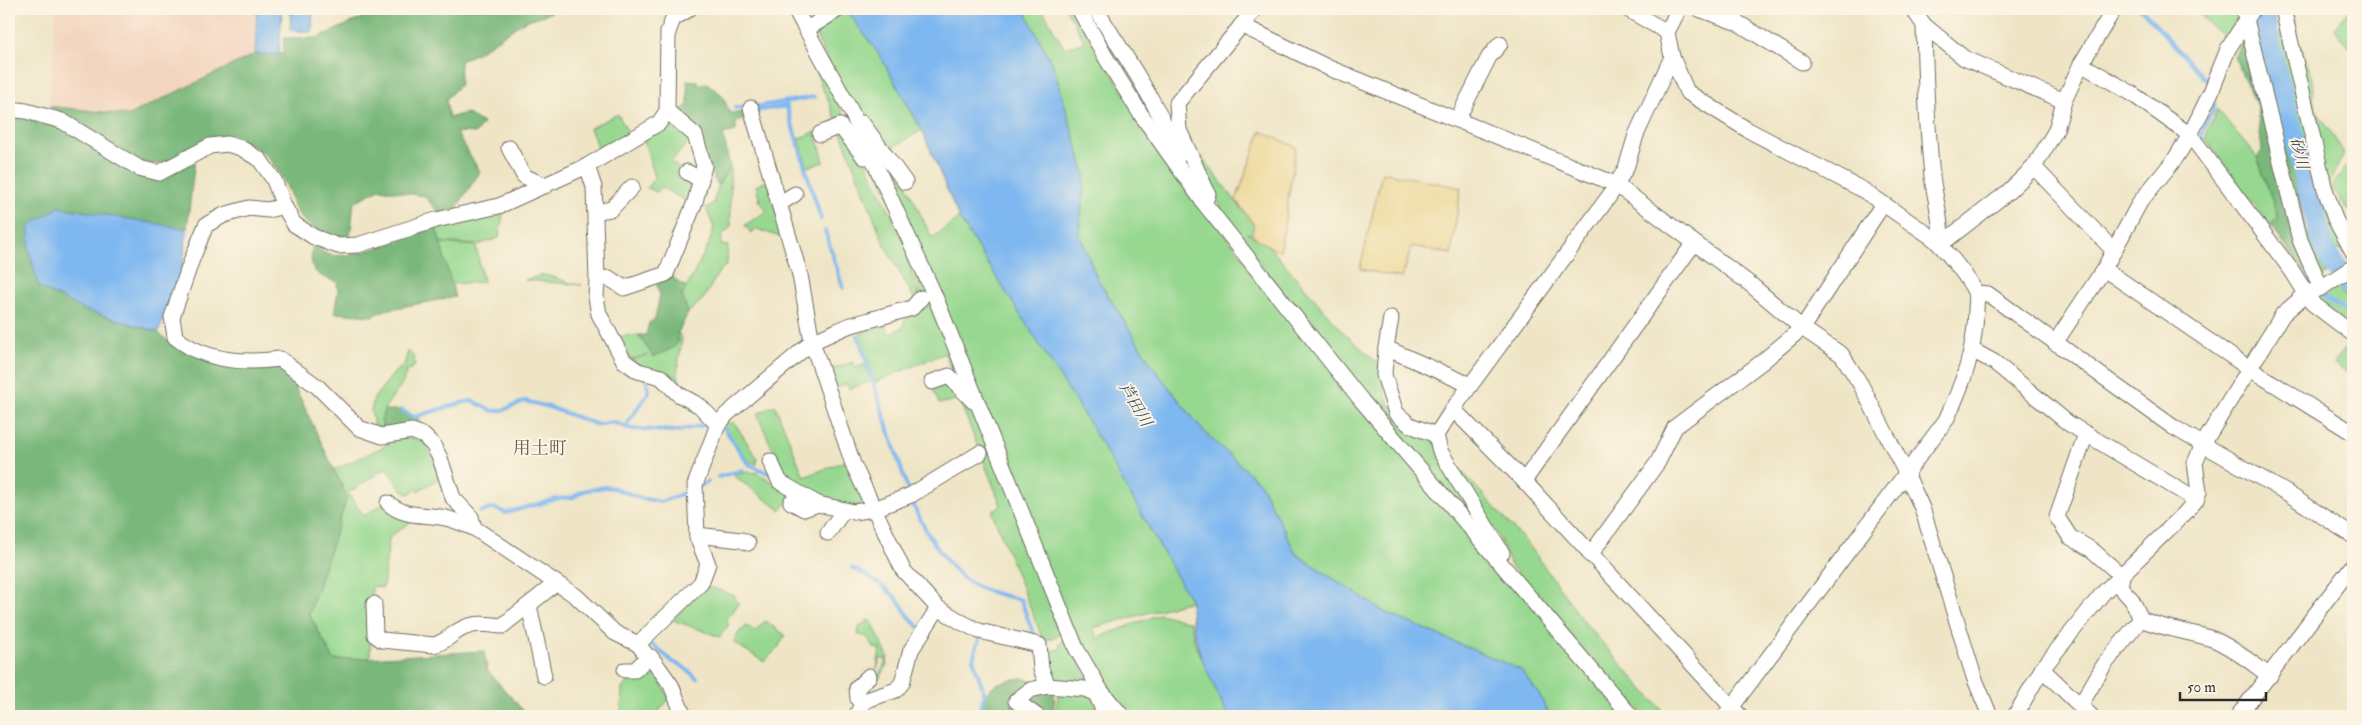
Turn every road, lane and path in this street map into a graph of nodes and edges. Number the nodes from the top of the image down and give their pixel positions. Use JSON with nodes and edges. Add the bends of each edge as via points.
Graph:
{"nodes":[{"id":1,"x":688,"y":9,"type":"edge"},
{"id":2,"x":795,"y":9,"type":"edge"},
{"id":3,"x":839,"y":9,"type":"edge"},
{"id":4,"x":1079,"y":9,"type":"edge"},
{"id":5,"x":1096,"y":9,"type":"edge"},
{"id":6,"x":1255,"y":9,"type":"edge"},
{"id":7,"x":1627,"y":9,"type":"edge"},
{"id":8,"x":1679,"y":9,"type":"edge"},
{"id":9,"x":1699,"y":9,"type":"edge"},
{"id":10,"x":1913,"y":9,"type":"edge"},
{"id":11,"x":2114,"y":9,"type":"edge"},
{"id":12,"x":2283,"y":9,"type":"edge"},
{"id":13,"x":2248,"y":12,"type":"edge"},
{"id":14,"x":1242,"y":25,"type":"junction"},
{"id":15,"x":1924,"y":25,"type":"junction"},
{"id":16,"x":811,"y":26,"type":"junction"},
{"id":17,"x":1666,"y":32,"type":"junction"},
{"id":18,"x":1500,"y":44,"type":"dead end"},
{"id":19,"x":1672,"y":57,"type":"junction"},
{"id":20,"x":1802,"y":62,"type":"dead end"},
{"id":21,"x":2081,"y":64,"type":"junction"},
{"id":22,"x":1150,"y":99,"type":"junction"},
{"id":23,"x":2064,"y":101,"type":"junction"},
{"id":24,"x":1177,"y":103,"type":"junction"},
{"id":25,"x":752,"y":108,"type":"dead end"},
{"id":26,"x":9,"y":109,"type":"edge"},
{"id":27,"x":667,"y":111,"type":"junction"},
{"id":28,"x":851,"y":111,"type":"junction"},
{"id":29,"x":1457,"y":120,"type":"junction"},
{"id":30,"x":820,"y":134,"type":"dead end"},
{"id":31,"x":2190,"y":135,"type":"junction"},
{"id":32,"x":509,"y":148,"type":"dead end"},
{"id":33,"x":587,"y":166,"type":"junction"},
{"id":34,"x":2034,"y":167,"type":"junction"},
{"id":35,"x":876,"y":171,"type":"junction"},
{"id":36,"x":687,"y":172,"type":"dead end"},
{"id":37,"x":1181,"y":172,"type":"junction"},
{"id":38,"x":701,"y":180,"type":"junction"},
{"id":39,"x":905,"y":182,"type":"dead end"},
{"id":40,"x":1615,"y":184,"type":"junction"},
{"id":41,"x":546,"y":186,"type":"junction"},
{"id":42,"x":632,"y":187,"type":"dead end"},
{"id":43,"x":795,"y":194,"type":"dead end"},
{"id":44,"x":1204,"y":203,"type":"junction"},
{"id":45,"x":779,"y":204,"type":"junction"},
{"id":46,"x":1883,"y":204,"type":"junction"},
{"id":47,"x":284,"y":206,"type":"junction"},
{"id":48,"x":594,"y":212,"type":"junction"},
{"id":49,"x":1694,"y":243,"type":"junction"},
{"id":50,"x":1941,"y":244,"type":"junction"},
{"id":51,"x":2114,"y":251,"type":"junction"},
{"id":52,"x":914,"y":252,"type":"junction"},
{"id":53,"x":2353,"y":252,"type":"edge"},
{"id":54,"x":2353,"y":267,"type":"edge"},
{"id":55,"x":2104,"y":269,"type":"junction"},
{"id":56,"x":597,"y":280,"type":"junction"},
{"id":57,"x":2321,"y":288,"type":"junction"},
{"id":58,"x":1976,"y":293,"type":"junction"},
{"id":59,"x":2306,"y":294,"type":"junction"},
{"id":60,"x":921,"y":298,"type":"junction"},
{"id":61,"x":1392,"y":318,"type":"dead end"},
{"id":62,"x":946,"y":323,"type":"junction"},
{"id":63,"x":1802,"y":328,"type":"junction"},
{"id":64,"x":2353,"y":334,"type":"edge"},
{"id":65,"x":812,"y":342,"type":"junction"},
{"id":66,"x":2055,"y":343,"type":"junction"},
{"id":67,"x":1386,"y":348,"type":"junction"},
{"id":68,"x":1972,"y":350,"type":"junction"},
{"id":69,"x":2250,"y":369,"type":"junction"},
{"id":70,"x":932,"y":382,"type":"dead end"},
{"id":71,"x":1470,"y":385,"type":"junction"},
{"id":72,"x":979,"y":407,"type":"junction"},
{"id":73,"x":1453,"y":409,"type":"junction"},
{"id":74,"x":718,"y":425,"type":"junction"},
{"id":75,"x":2353,"y":432,"type":"edge"},
{"id":76,"x":2086,"y":434,"type":"junction"},
{"id":77,"x":1436,"y":436,"type":"junction"},
{"id":78,"x":2203,"y":444,"type":"junction"},
{"id":79,"x":980,"y":453,"type":"dead end"},
{"id":80,"x":770,"y":462,"type":"dead end"},
{"id":81,"x":1906,"y":473,"type":"junction"},
{"id":82,"x":1524,"y":481,"type":"junction"},
{"id":83,"x":2196,"y":500,"type":"junction"},
{"id":84,"x":791,"y":502,"type":"dead end"},
{"id":85,"x":388,"y":503,"type":"dead end"},
{"id":86,"x":818,"y":504,"type":"junction"},
{"id":87,"x":874,"y":509,"type":"junction"},
{"id":88,"x":844,"y":510,"type":"junction"},
{"id":89,"x":474,"y":528,"type":"junction"},
{"id":90,"x":828,"y":533,"type":"dead end"},
{"id":91,"x":697,"y":535,"type":"junction"},
{"id":92,"x":2353,"y":536,"type":"edge"},
{"id":93,"x":748,"y":543,"type":"dead end"},
{"id":94,"x":1590,"y":555,"type":"junction"},
{"id":95,"x":1501,"y":562,"type":"junction"},
{"id":96,"x":2353,"y":565,"type":"edge"},
{"id":97,"x":2122,"y":576,"type":"junction"},
{"id":98,"x":555,"y":584,"type":"junction"},
{"id":99,"x":374,"y":604,"type":"dead end"},
{"id":100,"x":529,"y":604,"type":"junction"},
{"id":101,"x":938,"y":608,"type":"junction"},
{"id":102,"x":2141,"y":619,"type":"junction"},
{"id":103,"x":638,"y":644,"type":"junction"},
{"id":104,"x":648,"y":657,"type":"junction"},
{"id":105,"x":2042,"y":669,"type":"junction"},
{"id":106,"x":625,"y":670,"type":"dead end"},
{"id":107,"x":544,"y":676,"type":"dead end"},
{"id":108,"x":870,"y":676,"type":"dead end"},
{"id":109,"x":2270,"y":676,"type":"junction"},
{"id":110,"x":1048,"y":686,"type":"junction"},
{"id":111,"x":1099,"y":693,"type":"junction"},
{"id":112,"x":864,"y":701,"type":"junction"},
{"id":113,"x":2080,"y":706,"type":"junction"},
{"id":114,"x":1628,"y":712,"type":"edge"},
{"id":115,"x":1732,"y":713,"type":"edge"},
{"id":116,"x":685,"y":716,"type":"edge"},
{"id":117,"x":856,"y":716,"type":"edge"},
{"id":118,"x":1037,"y":716,"type":"edge"},
{"id":119,"x":1102,"y":716,"type":"edge"},
{"id":120,"x":1122,"y":716,"type":"edge"},
{"id":121,"x":1643,"y":716,"type":"edge"},
{"id":122,"x":1990,"y":716,"type":"edge"},
{"id":123,"x":2015,"y":716,"type":"edge"},
{"id":124,"x":2091,"y":716,"type":"edge"},
{"id":125,"x":2238,"y":716,"type":"edge"}],
"edges":[{"from":1,"to":27,"type":"street","via":[[673,19],[668,32]]},
{"from":2,"to":16,"type":"street"},
{"from":3,"to":16,"type":"street"},
{"from":4,"to":37,"type":"street","via":[[1140,113]]},
{"from":5,"to":22,"type":"street"},
{"from":6,"to":14,"type":"street"},
{"from":7,"to":17,"type":"street"},
{"from":8,"to":17,"type":"street"},
{"from":9,"to":20,"type":"street","via":[[1738,22]]},
{"from":10,"to":15,"type":"street"},
{"from":11,"to":21,"type":"street"},
{"from":12,"to":53,"type":"street","via":[[2324,186],[2335,219]]},
{"from":13,"to":31,"type":"street"},
{"from":13,"to":57,"type":"street","via":[[2300,240]]},
{"from":14,"to":24,"type":"street"},
{"from":14,"to":29,"type":"street","via":[[1329,68]]},
{"from":15,"to":23,"type":"street","via":[[1964,58]]},
{"from":15,"to":50,"type":"street","via":[[1925,103],[1935,200],[1942,228]]},
{"from":16,"to":28,"type":"street"},
{"from":17,"to":19,"type":"street"},
{"from":18,"to":29,"type":"street","via":[[1489,57]]},
{"from":19,"to":40,"type":"street","via":[[1636,135],[1626,168]]},
{"from":19,"to":46,"type":"street","via":[[1688,92],[1748,130],[1863,190]]},
{"from":21,"to":23,"type":"street"},
{"from":21,"to":31,"type":"street","via":[[2131,93]]},
{"from":22,"to":24,"type":"street"},
{"from":22,"to":37,"type":"street","via":[[1174,144]]},
{"from":23,"to":34,"type":"street","via":[[2056,130]]},
{"from":24,"to":44,"type":"street","via":[[1179,130],[1208,194]]},
{"from":25,"to":45,"type":"street"},
{"from":26,"to":47,"type":"street","via":[[62,120],[139,168],[159,173],[210,146],[227,144],[241,148],[260,160],[270,173]]},
{"from":27,"to":33,"type":"street","via":[[659,123]]},
{"from":27,"to":38,"type":"street","via":[[695,135],[704,166]]},
{"from":28,"to":35,"type":"street"},
{"from":28,"to":39,"type":"street"},
{"from":29,"to":40,"type":"street"},
{"from":30,"to":35,"type":"street","via":[[840,126]]},
{"from":31,"to":51,"type":"street","via":[[2140,202]]},
{"from":31,"to":59,"type":"street"},
{"from":32,"to":41,"type":"street","via":[[524,176]]},
{"from":33,"to":41,"type":"street"},
{"from":33,"to":48,"type":"street","via":[[594,187]]},
{"from":34,"to":50,"type":"street","via":[[2008,192]]},
{"from":34,"to":51,"type":"street"},
{"from":35,"to":52,"type":"street"},
{"from":36,"to":38,"type":"street"},
{"from":37,"to":44,"type":"street"},
{"from":38,"to":56,"type":"street","via":[[695,202],[679,229],[666,274],[656,274],[624,288],[609,278]]},
{"from":40,"to":49,"type":"street"},
{"from":40,"to":71,"type":"street"},
{"from":41,"to":47,"type":"street","via":[[499,206],[436,220],[358,245],[338,246],[314,237],[294,224]]},
{"from":42,"to":48,"type":"street","via":[[611,209]]},
{"from":43,"to":45,"type":"street"},
{"from":44,"to":95,"type":"street","via":[[1362,401]]},
{"from":45,"to":65,"type":"street","via":[[802,284]]},
{"from":46,"to":50,"type":"street"},
{"from":46,"to":63,"type":"street"},
{"from":47,"to":89,"type":"street","via":[[268,210],[249,208],[224,215],[206,225],[172,317],[175,337],[188,348],[210,357],[257,362],[280,359],[318,387],[359,428],[382,436],[412,431],[424,436],[440,458],[453,498],[471,517]]},
{"from":48,"to":56,"type":"street"},
{"from":49,"to":63,"type":"street"},
{"from":49,"to":82,"type":"street"},
{"from":50,"to":58,"type":"street"},
{"from":51,"to":55,"type":"street"},
{"from":52,"to":60,"type":"street","via":[[913,267]]},
{"from":52,"to":62,"type":"street"},
{"from":54,"to":57,"type":"street"},
{"from":55,"to":66,"type":"street"},
{"from":55,"to":69,"type":"street"},
{"from":56,"to":74,"type":"street","via":[[599,314],[624,360],[638,371],[661,377],[678,394],[700,406]]},
{"from":57,"to":59,"type":"street"},
{"from":58,"to":66,"type":"street","via":[[1988,294]]},
{"from":58,"to":68,"type":"street","via":[[1976,333]]},
{"from":59,"to":64,"type":"street","via":[[2312,303]]},
{"from":59,"to":69,"type":"street","via":[[2284,314]]},
{"from":60,"to":62,"type":"street","via":[[942,323]]},
{"from":60,"to":65,"type":"street","via":[[912,308],[848,326]]},
{"from":61,"to":67,"type":"street"},
{"from":62,"to":72,"type":"street"},
{"from":63,"to":81,"type":"street","via":[[1842,355]]},
{"from":63,"to":94,"type":"street","via":[[1676,427],[1658,462]]},
{"from":65,"to":74,"type":"street","via":[[726,414]]},
{"from":65,"to":87,"type":"street","via":[[853,464]]},
{"from":66,"to":78,"type":"street","via":[[2173,427]]},
{"from":67,"to":71,"type":"street"},
{"from":67,"to":77,"type":"street","via":[[1384,375],[1396,413],[1410,425]]},
{"from":68,"to":76,"type":"street","via":[[1994,362]]},
{"from":68,"to":81,"type":"street","via":[[1964,383],[1946,420]]},
{"from":69,"to":75,"type":"street"},
{"from":69,"to":78,"type":"street"},
{"from":70,"to":72,"type":"street","via":[[949,376]]},
{"from":71,"to":73,"type":"street"},
{"from":72,"to":111,"type":"street","via":[[1070,634]]},
{"from":73,"to":77,"type":"street"},
{"from":73,"to":82,"type":"street"},
{"from":74,"to":91,"type":"street","via":[[695,485]]},
{"from":76,"to":83,"type":"street"},
{"from":76,"to":97,"type":"street","via":[[2057,517],[2070,537],[2092,550]]},
{"from":77,"to":95,"type":"street","via":[[1440,451],[1503,554]]},
{"from":78,"to":83,"type":"street","via":[[2194,463],[2199,492]]},
{"from":78,"to":92,"type":"street"},
{"from":79,"to":87,"type":"street","via":[[911,495]]},
{"from":80,"to":86,"type":"street","via":[[780,482]]},
{"from":81,"to":115,"type":"street"},
{"from":81,"to":122,"type":"street","via":[[1922,508],[1974,677]]},
{"from":82,"to":94,"type":"street"},
{"from":83,"to":97,"type":"street"},
{"from":84,"to":86,"type":"street","via":[[804,509]]},
{"from":85,"to":89,"type":"street","via":[[398,511],[442,517]]},
{"from":86,"to":88,"type":"street"},
{"from":87,"to":88,"type":"street"},
{"from":87,"to":101,"type":"street","via":[[903,570]]},
{"from":88,"to":90,"type":"street"},
{"from":89,"to":98,"type":"street"},
{"from":91,"to":93,"type":"street"},
{"from":91,"to":103,"type":"street","via":[[708,564],[701,583]]},
{"from":94,"to":115,"type":"street"},
{"from":95,"to":114,"type":"street"},
{"from":96,"to":109,"type":"street"},
{"from":97,"to":102,"type":"street","via":[[2120,587],[2132,600]]},
{"from":97,"to":105,"type":"street","via":[[2103,593]]},
{"from":98,"to":100,"type":"street"},
{"from":98,"to":103,"type":"street","via":[[576,596],[615,633]]},
{"from":99,"to":100,"type":"street","via":[[374,635],[382,640],[434,645],[465,627],[481,624],[502,626]]},
{"from":100,"to":107,"type":"street"},
{"from":101,"to":110,"type":"street","via":[[979,631],[1039,645],[1041,669]]},
{"from":101,"to":112,"type":"street","via":[[912,650],[902,683],[896,690]]},
{"from":102,"to":109,"type":"street","via":[[2216,640]]},
{"from":102,"to":113,"type":"street","via":[[2104,665]]},
{"from":103,"to":104,"type":"street"},
{"from":104,"to":106,"type":"street","via":[[635,670]]},
{"from":104,"to":116,"type":"street","via":[[671,686]]},
{"from":105,"to":113,"type":"street"},
{"from":105,"to":123,"type":"street"},
{"from":108,"to":112,"type":"street","via":[[857,688],[858,699]]},
{"from":109,"to":125,"type":"street"},
{"from":110,"to":111,"type":"street"},
{"from":110,"to":118,"type":"street","via":[[1030,690],[1016,701]]},
{"from":111,"to":119,"type":"street"},
{"from":111,"to":120,"type":"street"},
{"from":112,"to":117,"type":"street"},
{"from":113,"to":124,"type":"street"},
{"from":114,"to":121,"type":"street","via":[[1636,709]]}]}
